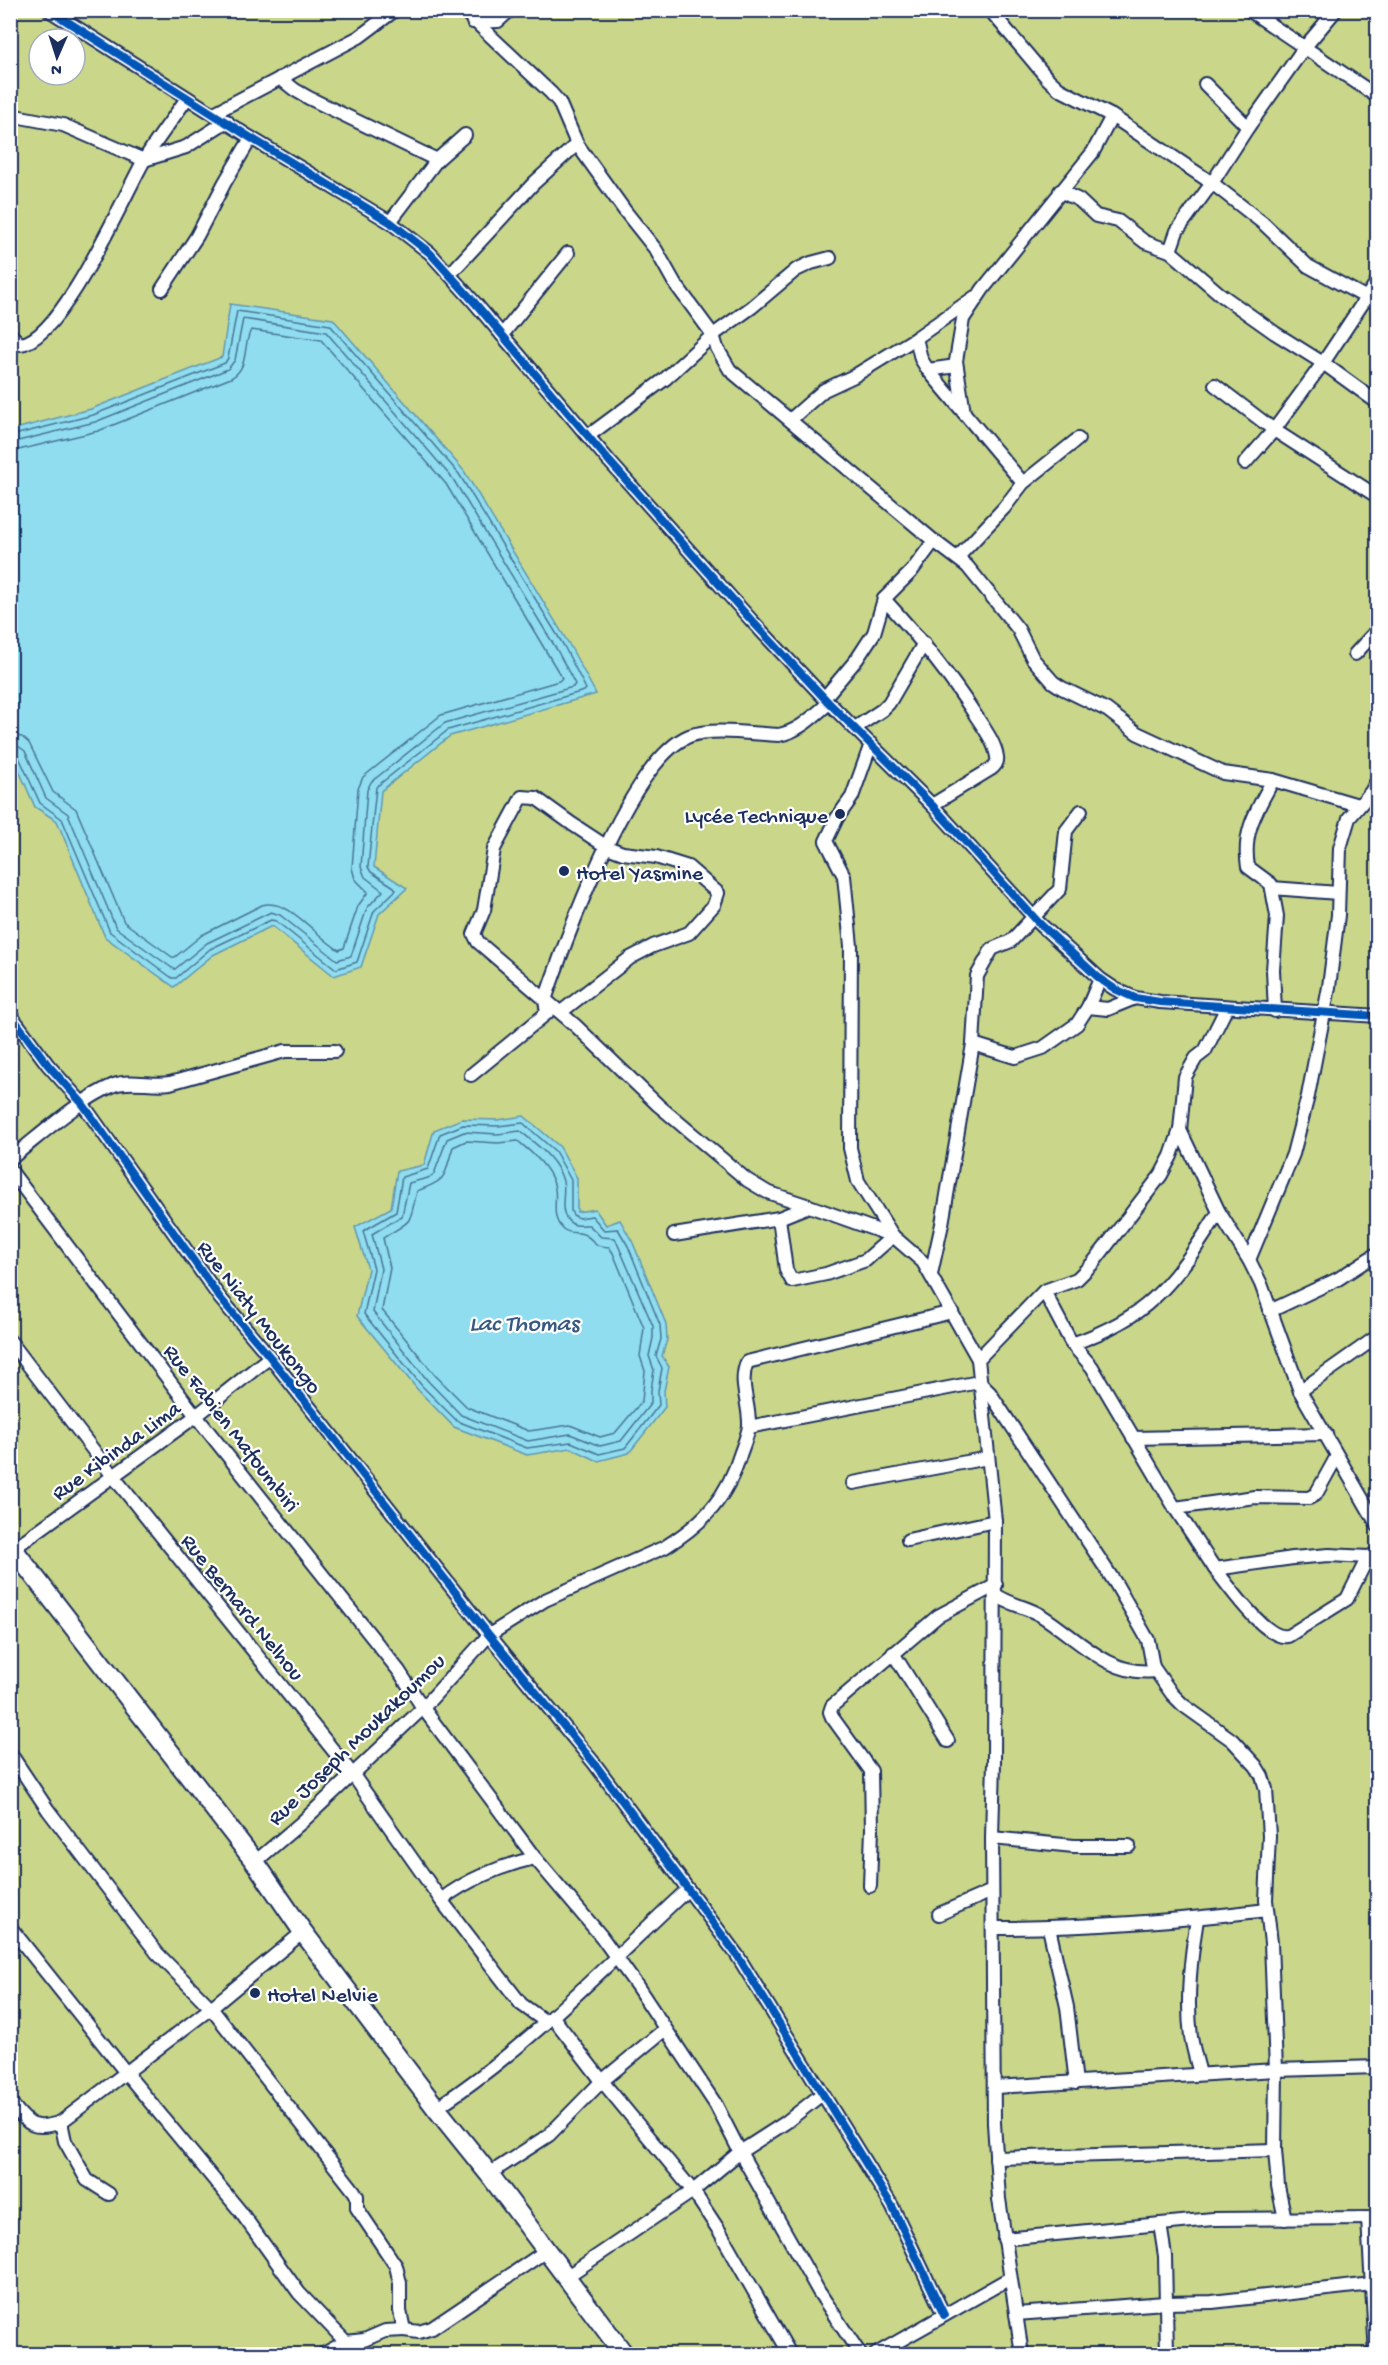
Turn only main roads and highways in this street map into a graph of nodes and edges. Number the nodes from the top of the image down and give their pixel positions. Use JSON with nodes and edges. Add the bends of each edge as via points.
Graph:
{"nodes":[{"id":1,"x":11,"y":1548,"type":"edge"},
{"id":2,"x":624,"y":2355,"type":"edge"}],
"edges":[{"from":1,"to":2,"type":"highway","via":[[255,1862],[303,1932]]}]}
